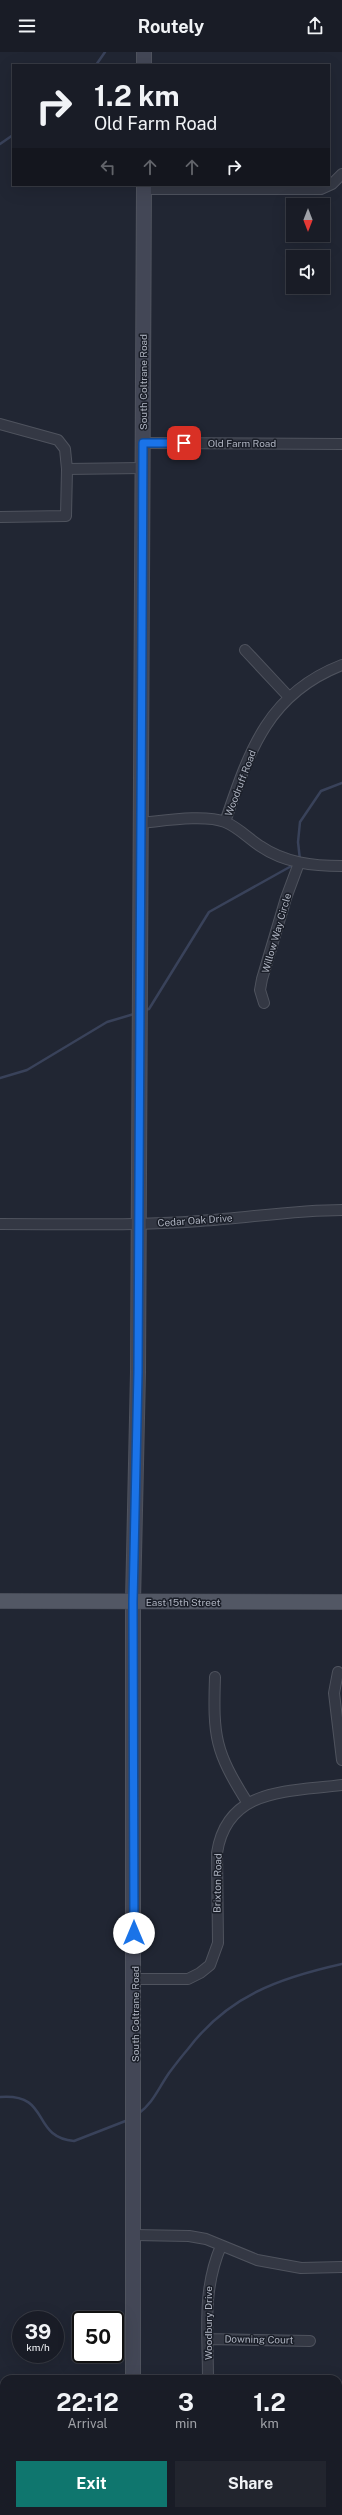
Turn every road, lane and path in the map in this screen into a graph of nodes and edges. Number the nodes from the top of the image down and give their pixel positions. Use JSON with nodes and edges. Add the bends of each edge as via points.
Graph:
{"nodes":[{"id":1,"x":144,"y":52,"type":"edge"},
{"id":2,"x":144,"y":64,"type":"edge"},
{"id":3,"x":342,"y":174,"type":"edge"},
{"id":4,"x":330,"y":185,"type":"edge"},
{"id":5,"x":328,"y":186,"type":"edge"},
{"id":6,"x":144,"y":187,"type":"edge"},
{"id":7,"x":0,"y":424,"type":"edge"},
{"id":8,"x":143,"y":443,"type":"junction"},
{"id":9,"x":342,"y":444,"type":"edge"},
{"id":10,"x":142,"y":468,"type":"junction"},
{"id":11,"x":66,"y":469,"type":"junction"},
{"id":12,"x":0,"y":517,"type":"edge"},
{"id":13,"x":245,"y":650,"type":"dead end"},
{"id":14,"x":342,"y":665,"type":"edge"},
{"id":15,"x":288,"y":696,"type":"junction"},
{"id":16,"x":225,"y":822,"type":"junction"},
{"id":17,"x":140,"y":823,"type":"junction"},
{"id":18,"x":296,"y":862,"type":"junction"},
{"id":19,"x":342,"y":866,"type":"edge"},
{"id":20,"x":264,"y":1004,"type":"dead end"},
{"id":21,"x":342,"y":1210,"type":"edge"},
{"id":22,"x":138,"y":1223,"type":"junction"},
{"id":23,"x":0,"y":1224,"type":"edge"},
{"id":24,"x":0,"y":1601,"type":"edge"},
{"id":25,"x":133,"y":1602,"type":"junction"},
{"id":26,"x":342,"y":1602,"type":"edge"},
{"id":27,"x":338,"y":1672,"type":"dead end"},
{"id":28,"x":215,"y":1677,"type":"dead end"},
{"id":29,"x":342,"y":1760,"type":"edge"},
{"id":30,"x":342,"y":1785,"type":"edge"},
{"id":31,"x":247,"y":1802,"type":"junction"},
{"id":32,"x":135,"y":1979,"type":"junction"},
{"id":33,"x":134,"y":2235,"type":"junction"},
{"id":34,"x":221,"y":2246,"type":"junction"},
{"id":35,"x":342,"y":2267,"type":"edge"},
{"id":36,"x":208,"y":2339,"type":"junction"},
{"id":37,"x":310,"y":2341,"type":"dead end"},
{"id":38,"x":133,"y":2375,"type":"edge"},
{"id":39,"x":208,"y":2375,"type":"edge"}],
"edges":[{"from":1,"to":2,"type":"main road"},
{"from":3,"to":4,"type":"street"},
{"from":5,"to":6,"type":"street","via":[[321,189]]},
{"from":6,"to":8,"type":"main road","name":"South Coltrane Road"},
{"from":7,"to":11,"type":"street","via":[[58,440],[65,449]]},
{"from":8,"to":9,"type":"street","name":"Old Farm Road"},
{"from":8,"to":10,"type":"main road","name":"South Coltrane Road"},
{"from":10,"to":11,"type":"street"},
{"from":10,"to":17,"type":"main road","name":"South Coltrane Road"},
{"from":11,"to":12,"type":"street","via":[[66,516]]},
{"from":13,"to":15,"type":"street"},
{"from":14,"to":15,"type":"street","name":"Woodruff Road"},
{"from":15,"to":16,"type":"street","name":"Woodruff Road","via":[[268,720],[251,752]]},
{"from":16,"to":17,"type":"street","via":[[206,819]]},
{"from":16,"to":18,"type":"street","via":[[262,847]]},
{"from":17,"to":22,"type":"main road","name":"South Coltrane Road"},
{"from":18,"to":19,"type":"street"},
{"from":18,"to":20,"type":"street","name":"Willow Way Circle","via":[[262,979],[260,990]]},
{"from":21,"to":22,"type":"street","name":"Cedar Oak Drive"},
{"from":22,"to":23,"type":"street","name":"Cedar Oak Drive"},
{"from":22,"to":25,"type":"main road","name":"South Coltrane Road"},
{"from":24,"to":25,"type":"main road","name":"East 15th Street"},
{"from":25,"to":26,"type":"main road","name":"East 15th Street"},
{"from":25,"to":32,"type":"main road","name":"South Coltrane Road"},
{"from":27,"to":29,"type":"street","via":[[334,1693]]},
{"from":28,"to":31,"type":"street","via":[[215,1735],[220,1755]]},
{"from":30,"to":31,"type":"street","name":"Brixton Road","via":[[269,1795]]},
{"from":31,"to":32,"type":"street","name":"Brixton Road","via":[[224,1827],[219,1839],[218,1943],[210,1965],[200,1974],[188,1979]]},
{"from":32,"to":33,"type":"main road","name":"South Coltrane Road"},
{"from":33,"to":34,"type":"street","via":[[189,2236],[206,2239]]},
{"from":33,"to":38,"type":"main road","name":"South Coltrane Road"},
{"from":34,"to":35,"type":"street","via":[[258,2260],[282,2265]]},
{"from":34,"to":36,"type":"street","name":"Woodbury Drive","via":[[211,2267],[208,2285]]},
{"from":36,"to":37,"type":"street","name":"Downing Court"},
{"from":36,"to":39,"type":"street","name":"Woodbury Drive"}]}
